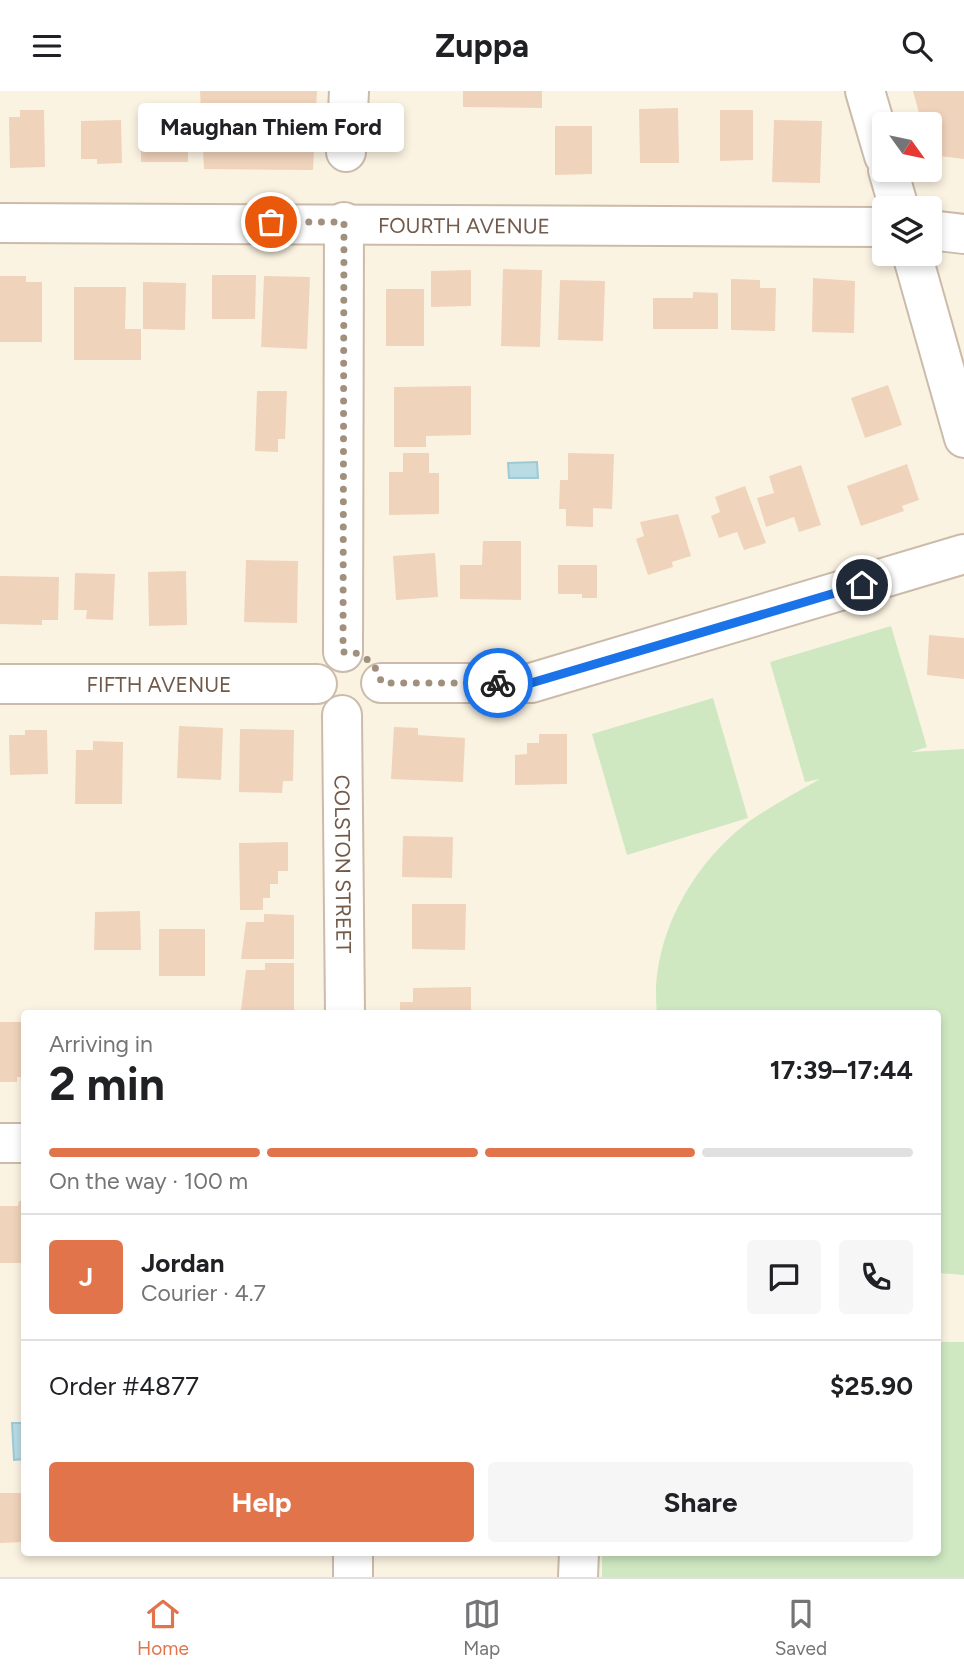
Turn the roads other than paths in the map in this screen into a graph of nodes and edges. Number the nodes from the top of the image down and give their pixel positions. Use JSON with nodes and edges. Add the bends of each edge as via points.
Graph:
{"nodes":[{"id":1,"x":349,"y":91,"type":"edge"},
{"id":2,"x":865,"y":91,"type":"edge"},
{"id":3,"x":872,"y":115,"type":"edge"},
{"id":4,"x":346,"y":152,"type":"dead end"},
{"id":5,"x":344,"y":222,"type":"junction"},
{"id":6,"x":0,"y":223,"type":"edge"},
{"id":7,"x":872,"y":227,"type":"edge"},
{"id":8,"x":942,"y":231,"type":"edge"},
{"id":9,"x":964,"y":234,"type":"edge"},
{"id":10,"x":915,"y":266,"type":"edge"},
{"id":11,"x":964,"y":439,"type":"edge"},
{"id":12,"x":964,"y":554,"type":"edge"},
{"id":13,"x":343,"y":652,"type":"junction"},
{"id":14,"x":382,"y":683,"type":"junction"},
{"id":15,"x":0,"y":684,"type":"edge"},
{"id":16,"x":317,"y":684,"type":"junction"},
{"id":17,"x":342,"y":715,"type":"junction"},
{"id":18,"x":345,"y":1010,"type":"edge"},
{"id":19,"x":0,"y":1143,"type":"edge"},
{"id":20,"x":21,"y":1143,"type":"edge"},
{"id":21,"x":352,"y":1556,"type":"edge"},
{"id":22,"x":579,"y":1556,"type":"edge"},
{"id":23,"x":353,"y":1577,"type":"edge"},
{"id":24,"x":578,"y":1577,"type":"edge"}],
"edges":[{"from":1,"to":4,"type":"street"},
{"from":2,"to":3,"type":"street"},
{"from":5,"to":6,"type":"street","name":"FOURTH AVENUE"},
{"from":5,"to":7,"type":"street","name":"FOURTH AVENUE"},
{"from":5,"to":13,"type":"street"},
{"from":8,"to":9,"type":"street"},
{"from":10,"to":11,"type":"street"},
{"from":12,"to":14,"type":"street","via":[[531,683]]},
{"from":13,"to":14,"type":"street","via":[[354,652],[373,663]]},
{"from":13,"to":16,"type":"street","via":[[325,664]]},
{"from":14,"to":17,"type":"street","via":[[374,704],[365,711]]},
{"from":15,"to":16,"type":"street","name":"FIFTH AVENUE"},
{"from":16,"to":17,"type":"street","via":[[324,703]]},
{"from":17,"to":18,"type":"street","name":"COLSTON STREET"},
{"from":19,"to":20,"type":"street"},
{"from":21,"to":23,"type":"street"},
{"from":22,"to":24,"type":"street"}]}
